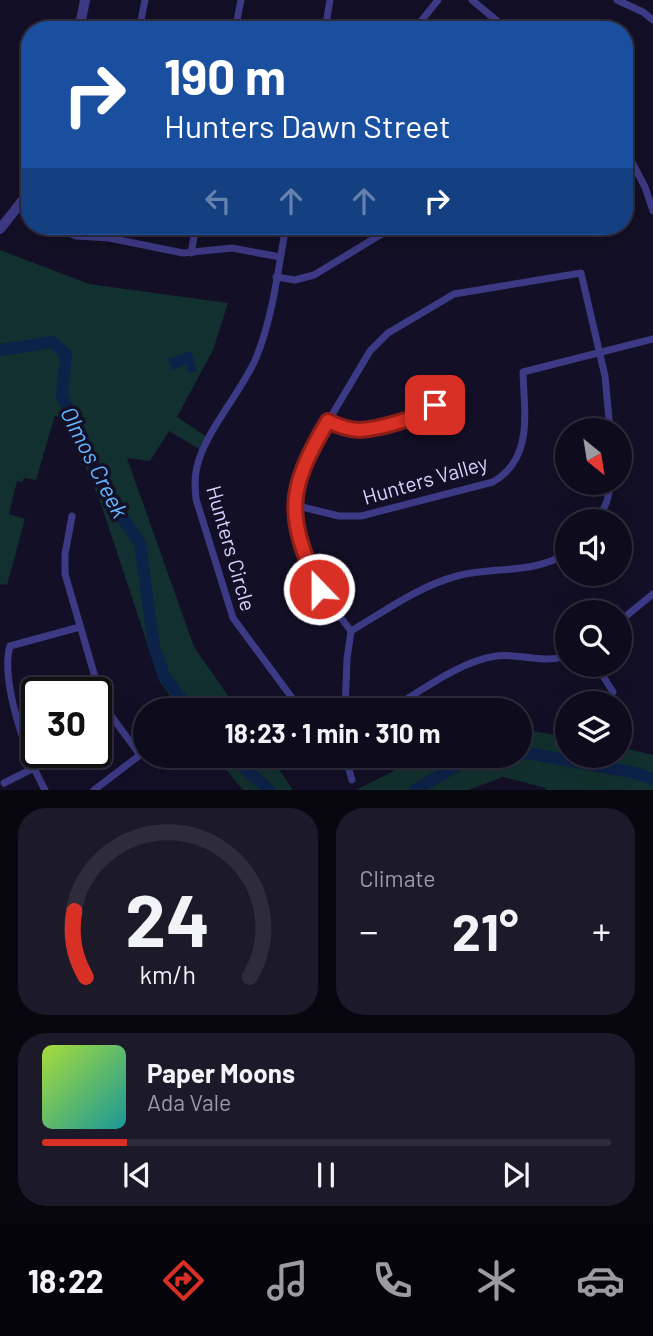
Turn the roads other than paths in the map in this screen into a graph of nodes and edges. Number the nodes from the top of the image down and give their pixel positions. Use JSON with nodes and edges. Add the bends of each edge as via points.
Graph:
{"nodes":[{"id":1,"x":85,"y":0,"type":"edge"},
{"id":2,"x":145,"y":0,"type":"edge"},
{"id":3,"x":241,"y":0,"type":"edge"},
{"id":4,"x":330,"y":0,"type":"edge"},
{"id":5,"x":438,"y":0,"type":"edge"},
{"id":6,"x":472,"y":0,"type":"edge"},
{"id":7,"x":617,"y":0,"type":"edge"},
{"id":8,"x":653,"y":20,"type":"edge"},
{"id":9,"x":81,"y":21,"type":"edge"},
{"id":10,"x":141,"y":21,"type":"edge"},
{"id":11,"x":237,"y":21,"type":"edge"},
{"id":12,"x":326,"y":21,"type":"edge"},
{"id":13,"x":421,"y":21,"type":"edge"},
{"id":14,"x":497,"y":21,"type":"edge"},
{"id":15,"x":633,"y":164,"type":"edge"},
{"id":16,"x":20,"y":204,"type":"edge"},
{"id":17,"x":653,"y":211,"type":"edge"},
{"id":18,"x":0,"y":229,"type":"edge"},
{"id":19,"x":194,"y":235,"type":"edge"},
{"id":20,"x":284,"y":235,"type":"edge"},
{"id":21,"x":379,"y":235,"type":"edge"},
{"id":22,"x":76,"y":236,"type":"edge"},
{"id":23,"x":191,"y":253,"type":"junction"},
{"id":24,"x":280,"y":257,"type":"junction"},
{"id":25,"x":276,"y":277,"type":"junction"},
{"id":26,"x":653,"y":339,"type":"edge"},
{"id":27,"x":601,"y":353,"type":"junction"},
{"id":28,"x":435,"y":405,"type":"dead end"},
{"id":29,"x":609,"y":418,"type":"edge"},
{"id":30,"x":328,"y":421,"type":"junction"},
{"id":31,"x":294,"y":505,"type":"junction"},
{"id":32,"x":72,"y":516,"type":"dead end"},
{"id":33,"x":555,"y":560,"type":"edge"},
{"id":34,"x":653,"y":594,"type":"edge"},
{"id":35,"x":632,"y":611,"type":"edge"},
{"id":36,"x":80,"y":627,"type":"junction"},
{"id":37,"x":351,"y":631,"type":"junction"},
{"id":38,"x":555,"y":659,"type":"edge"},
{"id":39,"x":292,"y":698,"type":"edge"},
{"id":40,"x":345,"y":698,"type":"edge"},
{"id":41,"x":410,"y":698,"type":"edge"},
{"id":42,"x":21,"y":726,"type":"edge"},
{"id":43,"x":34,"y":768,"type":"joint"},
{"id":44,"x":348,"y":768,"type":"edge"},
{"id":45,"x":352,"y":780,"type":"dead end"},
{"id":46,"x":4,"y":783,"type":"dead end"},
{"id":47,"x":46,"y":790,"type":"edge"},
{"id":48,"x":94,"y":790,"type":"edge"}],
"edges":[{"from":1,"to":9,"type":"street"},
{"from":2,"to":10,"type":"street"},
{"from":3,"to":11,"type":"street"},
{"from":4,"to":12,"type":"street"},
{"from":5,"to":13,"type":"street"},
{"from":6,"to":14,"type":"street"},
{"from":7,"to":8,"type":"street"},
{"from":15,"to":17,"type":"street"},
{"from":16,"to":18,"type":"street"},
{"from":19,"to":23,"type":"street"},
{"from":20,"to":24,"type":"street","name":"Hunters Circle"},
{"from":21,"to":25,"type":"street","via":[[314,275],[296,280]]},
{"from":22,"to":23,"type":"street"},
{"from":23,"to":24,"type":"street","via":[[225,247]]},
{"from":24,"to":25,"type":"street","name":"Hunters Circle"},
{"from":25,"to":39,"type":"street","name":"Hunters Circle","via":[[256,357],[203,449],[194,482],[233,618]]},
{"from":26,"to":27,"type":"street"},
{"from":27,"to":29,"type":"street"},
{"from":27,"to":30,"type":"street","via":[[581,273],[471,290],[448,297],[378,341]]},
{"from":27,"to":31,"type":"street","name":"Hunters Valley","via":[[523,372],[522,450],[508,471],[493,481],[361,516],[339,516]]},
{"from":28,"to":30,"type":"street","via":[[421,415],[362,430]]},
{"from":30,"to":31,"type":"street","via":[[306,460]]},
{"from":31,"to":37,"type":"street","via":[[319,589]]},
{"from":32,"to":36,"type":"street","via":[[64,564]]},
{"from":33,"to":37,"type":"street","via":[[530,569],[474,572],[442,581]]},
{"from":34,"to":35,"type":"street"},
{"from":36,"to":42,"type":"street","via":[[10,646],[6,678]]},
{"from":36,"to":48,"type":"street","via":[[102,701],[140,755]]},
{"from":37,"to":40,"type":"street"},
{"from":38,"to":41,"type":"street","via":[[498,656],[475,661]]},
{"from":43,"to":46,"type":"street"},
{"from":43,"to":47,"type":"street"},
{"from":44,"to":45,"type":"street"}]}
